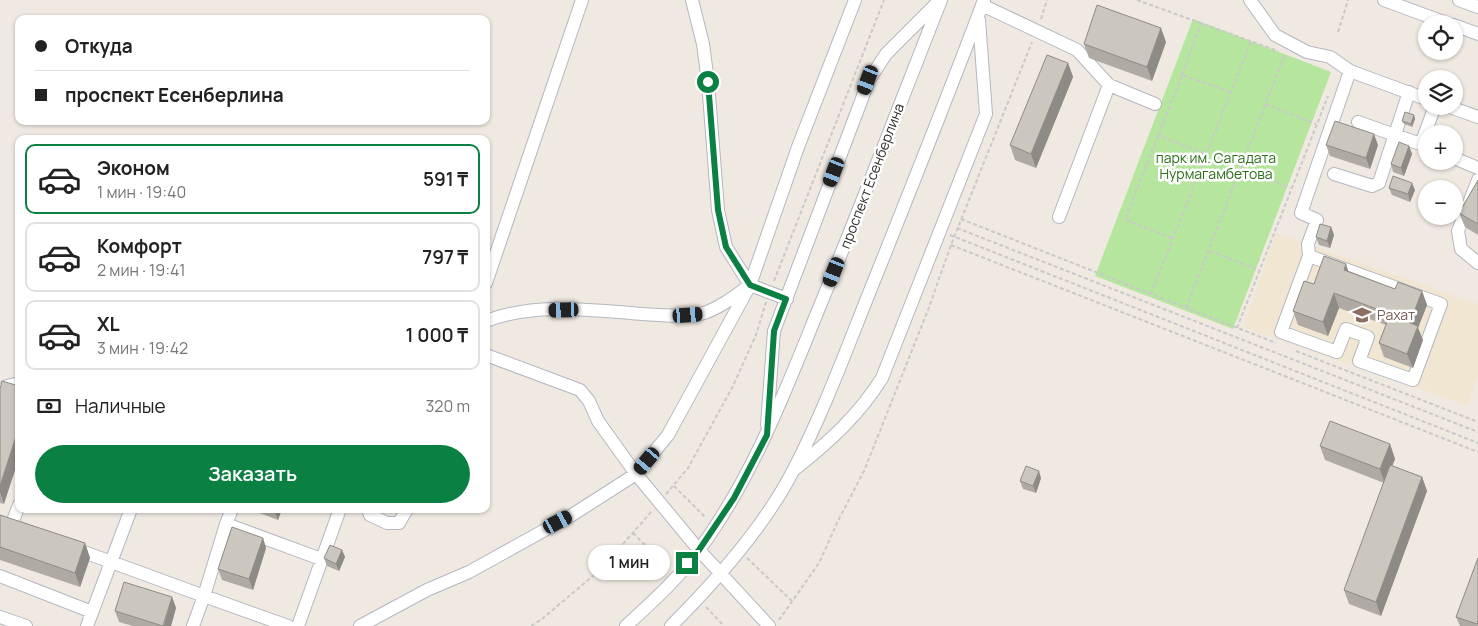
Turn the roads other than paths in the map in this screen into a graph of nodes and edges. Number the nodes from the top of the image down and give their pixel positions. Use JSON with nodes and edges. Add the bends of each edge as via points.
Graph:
{"nodes":[{"id":1,"x":582,"y":0,"type":"edge"},
{"id":2,"x":692,"y":0,"type":"edge"},
{"id":3,"x":855,"y":0,"type":"edge"},
{"id":4,"x":940,"y":0,"type":"edge"},
{"id":5,"x":1250,"y":0,"type":"edge"},
{"id":6,"x":1384,"y":0,"type":"edge"},
{"id":7,"x":1460,"y":0,"type":"edge"},
{"id":8,"x":982,"y":7,"type":"edge"},
{"id":9,"x":1478,"y":7,"type":"edge"},
{"id":10,"x":1425,"y":15,"type":"edge"},
{"id":11,"x":1463,"y":28,"type":"edge"},
{"id":12,"x":1478,"y":34,"type":"edge"},
{"id":13,"x":1350,"y":71,"type":"junction"},
{"id":14,"x":1109,"y":86,"type":"junction"},
{"id":15,"x":1409,"y":92,"type":"junction"},
{"id":16,"x":1418,"y":96,"type":"edge"},
{"id":17,"x":1155,"y":104,"type":"dead end"},
{"id":18,"x":1463,"y":112,"type":"edge"},
{"id":19,"x":1478,"y":117,"type":"edge"},
{"id":20,"x":1358,"y":122,"type":"dead end"},
{"id":21,"x":1395,"y":135,"type":"junction"},
{"id":22,"x":1418,"y":143,"type":"edge"},
{"id":23,"x":1463,"y":162,"type":"edge"},
{"id":24,"x":1478,"y":168,"type":"edge"},
{"id":25,"x":1334,"y":174,"type":"dead end"},
{"id":26,"x":1478,"y":180,"type":"edge"},
{"id":27,"x":1059,"y":217,"type":"dead end"},
{"id":28,"x":1309,"y":256,"type":"junction"},
{"id":29,"x":1478,"y":263,"type":"edge"},
{"id":30,"x":490,"y":271,"type":"edge"},
{"id":31,"x":750,"y":285,"type":"junction"},
{"id":32,"x":786,"y":299,"type":"junction"},
{"id":33,"x":490,"y":319,"type":"edge"},
{"id":34,"x":490,"y":356,"type":"edge"},
{"id":35,"x":15,"y":384,"type":"edge"},
{"id":36,"x":0,"y":396,"type":"edge"},
{"id":37,"x":767,"y":435,"type":"junction"},
{"id":38,"x":793,"y":470,"type":"junction"},
{"id":39,"x":636,"y":474,"type":"junction"},
{"id":40,"x":15,"y":511,"type":"edge"},
{"id":41,"x":129,"y":513,"type":"edge"},
{"id":42,"x":230,"y":513,"type":"edge"},
{"id":43,"x":338,"y":513,"type":"edge"},
{"id":44,"x":369,"y":513,"type":"edge"},
{"id":45,"x":405,"y":513,"type":"edge"},
{"id":46,"x":6,"y":524,"type":"edge"},
{"id":47,"x":226,"y":524,"type":"junction"},
{"id":48,"x":30,"y":532,"type":"edge"},
{"id":49,"x":57,"y":542,"type":"edge"},
{"id":50,"x":699,"y":550,"type":"junction"},
{"id":51,"x":321,"y":559,"type":"junction"},
{"id":52,"x":111,"y":562,"type":"junction"},
{"id":53,"x":720,"y":572,"type":"junction"},
{"id":54,"x":0,"y":576,"type":"edge"},
{"id":55,"x":204,"y":596,"type":"junction"},
{"id":56,"x":92,"y":612,"type":"junction"},
{"id":57,"x":0,"y":617,"type":"edge"},
{"id":58,"x":26,"y":626,"type":"edge"},
{"id":59,"x":87,"y":626,"type":"edge"},
{"id":60,"x":193,"y":626,"type":"edge"},
{"id":61,"x":288,"y":626,"type":"edge"},
{"id":62,"x":298,"y":626,"type":"edge"},
{"id":63,"x":360,"y":626,"type":"edge"},
{"id":64,"x":626,"y":626,"type":"edge"},
{"id":65,"x":671,"y":626,"type":"edge"},
{"id":66,"x":769,"y":626,"type":"edge"}],
"edges":[{"from":1,"to":30,"type":"street"},
{"from":2,"to":31,"type":"street","via":[[708,82],[718,210],[726,247]]},
{"from":3,"to":31,"type":"street","via":[[798,147]]},
{"from":4,"to":32,"type":"street","via":[[886,54],[868,80]]},
{"from":4,"to":37,"type":"street","name":"проспект Есенберлина"},
{"from":5,"to":13,"type":"street","via":[[1275,35],[1307,52],[1330,58]]},
{"from":6,"to":10,"type":"street"},
{"from":7,"to":9,"type":"street"},
{"from":8,"to":14,"type":"street","via":[[1077,50]]},
{"from":8,"to":38,"type":"street","via":[[822,409]]},
{"from":8,"to":38,"type":"street","via":[[986,114],[882,378],[868,401],[825,445]]},
{"from":11,"to":12,"type":"street"},
{"from":13,"to":15,"type":"street"},
{"from":13,"to":28,"type":"street","via":[[1301,213],[1317,220],[1308,244]]},
{"from":14,"to":17,"type":"street"},
{"from":14,"to":27,"type":"street"},
{"from":15,"to":16,"type":"street"},
{"from":15,"to":21,"type":"street"},
{"from":18,"to":19,"type":"street"},
{"from":20,"to":21,"type":"street"},
{"from":21,"to":22,"type":"street"},
{"from":21,"to":25,"type":"street","via":[[1379,183],[1372,186]]},
{"from":23,"to":24,"type":"street"},
{"from":26,"to":29,"type":"street","via":[[1458,232],[1461,249]]},
{"from":28,"to":28,"type":"street","via":[[1281,332],[1338,352],[1346,329],[1368,338],[1360,361],[1413,380],[1441,304]]},
{"from":31,"to":32,"type":"street"},
{"from":31,"to":33,"type":"street","via":[[703,314],[672,316],[569,309],[534,311]]},
{"from":31,"to":39,"type":"street","via":[[668,435]]},
{"from":32,"to":37,"type":"street","via":[[774,331]]},
{"from":34,"to":39,"type":"street","via":[[580,390]]},
{"from":35,"to":36,"type":"street","via":[[3,388]]},
{"from":37,"to":50,"type":"street","name":"проспект Есенберлина","via":[[734,498]]},
{"from":38,"to":53,"type":"street","via":[[756,530]]},
{"from":39,"to":50,"type":"street"},
{"from":39,"to":63,"type":"street","via":[[572,515],[469,572],[427,590]]},
{"from":40,"to":46,"type":"street"},
{"from":41,"to":52,"type":"street"},
{"from":42,"to":47,"type":"street"},
{"from":43,"to":51,"type":"street"},
{"from":44,"to":45,"type":"street","via":[[387,523],[400,523]]},
{"from":46,"to":48,"type":"street"},
{"from":47,"to":51,"type":"street"},
{"from":47,"to":55,"type":"street"},
{"from":49,"to":52,"type":"street"},
{"from":50,"to":53,"type":"street"},
{"from":50,"to":64,"type":"street","name":"проспект Есенберлина"},
{"from":51,"to":62,"type":"street"},
{"from":52,"to":55,"type":"street"},
{"from":52,"to":56,"type":"street"},
{"from":53,"to":65,"type":"street"},
{"from":53,"to":66,"type":"street"},
{"from":54,"to":56,"type":"street"},
{"from":55,"to":60,"type":"street"},
{"from":55,"to":61,"type":"street"},
{"from":56,"to":59,"type":"street"},
{"from":57,"to":58,"type":"street"}]}
